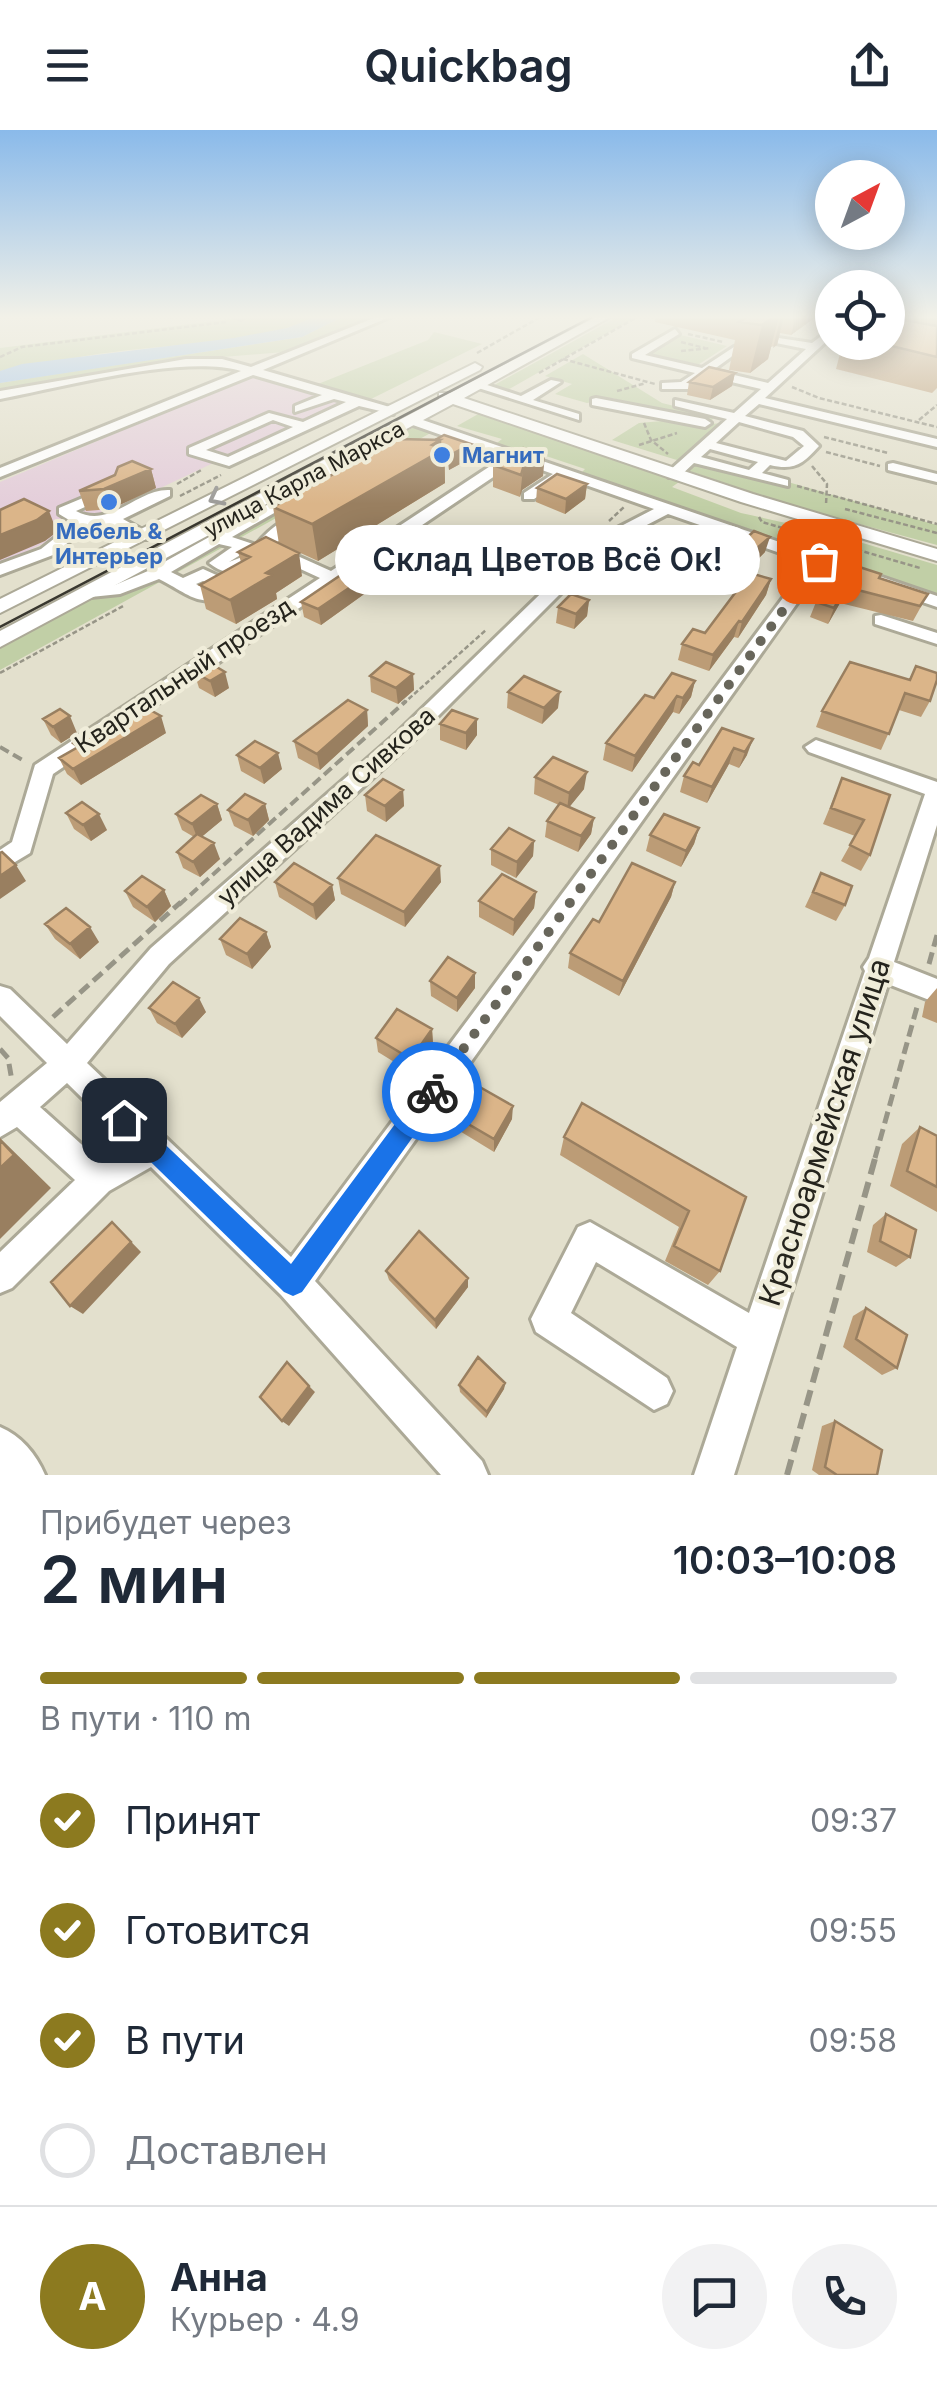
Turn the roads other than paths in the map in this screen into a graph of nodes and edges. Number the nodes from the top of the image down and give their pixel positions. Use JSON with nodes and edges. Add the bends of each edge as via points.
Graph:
{"nodes":[{"id":1,"x":91,"y":379,"type":"edge"},
{"id":2,"x":229,"y":379,"type":"edge"},
{"id":3,"x":279,"y":379,"type":"edge"},
{"id":4,"x":452,"y":379,"type":"edge"},
{"id":5,"x":491,"y":379,"type":"edge"},
{"id":6,"x":694,"y":379,"type":"edge"},
{"id":7,"x":733,"y":379,"type":"edge"},
{"id":8,"x":781,"y":379,"type":"edge"},
{"id":9,"x":555,"y":382,"type":"dead end"},
{"id":10,"x":478,"y":386,"type":"junction"},
{"id":11,"x":666,"y":386,"type":"road end"},
{"id":12,"x":770,"y":387,"type":"junction"},
{"id":13,"x":428,"y":391,"type":"junction"},
{"id":14,"x":0,"y":395,"type":"edge"},
{"id":15,"x":333,"y":395,"type":"junction"},
{"id":16,"x":455,"y":399,"type":"junction"},
{"id":17,"x":522,"y":400,"type":"junction"},
{"id":18,"x":759,"y":400,"type":"junction"},
{"id":19,"x":357,"y":402,"type":"junction"},
{"id":20,"x":566,"y":402,"type":"dead end"},
{"id":21,"x":596,"y":402,"type":"dead end"},
{"id":22,"x":679,"y":403,"type":"dead end"},
{"id":23,"x":299,"y":409,"type":"dead end"},
{"id":24,"x":553,"y":410,"type":"junction"},
{"id":25,"x":389,"y":411,"type":"junction"},
{"id":26,"x":575,"y":417,"type":"dead end"},
{"id":27,"x":727,"y":419,"type":"junction"},
{"id":28,"x":414,"y":421,"type":"junction"},
{"id":29,"x":304,"y":427,"type":"junction"},
{"id":30,"x":937,"y":443,"type":"edge"},
{"id":31,"x":710,"y":445,"type":"junction"},
{"id":32,"x":194,"y":451,"type":"junction"},
{"id":33,"x":514,"y":456,"type":"junction"},
{"id":34,"x":693,"y":459,"type":"junction"},
{"id":35,"x":765,"y":462,"type":"junction"},
{"id":36,"x":890,"y":463,"type":"road end"},
{"id":37,"x":234,"y":464,"type":"junction"},
{"id":38,"x":331,"y":465,"type":"junction"},
{"id":39,"x":673,"y":465,"type":"junction"},
{"id":40,"x":203,"y":470,"type":"road end"},
{"id":41,"x":455,"y":470,"type":"dead end"},
{"id":42,"x":0,"y":473,"type":"edge"},
{"id":43,"x":564,"y":473,"type":"junction"},
{"id":44,"x":263,"y":475,"type":"junction"},
{"id":45,"x":486,"y":475,"type":"junction"},
{"id":46,"x":752,"y":475,"type":"junction"},
{"id":47,"x":937,"y":478,"type":"edge"},
{"id":48,"x":789,"y":482,"type":"road end"},
{"id":49,"x":115,"y":488,"type":"edge"},
{"id":50,"x":171,"y":495,"type":"road end"},
{"id":51,"x":529,"y":496,"type":"dead end"},
{"id":52,"x":666,"y":508,"type":"junction"},
{"id":53,"x":309,"y":514,"type":"edge"},
{"id":54,"x":111,"y":519,"type":"junction"},
{"id":55,"x":84,"y":522,"type":"junction"},
{"id":56,"x":142,"y":536,"type":"junction"},
{"id":57,"x":216,"y":539,"type":"junction"},
{"id":58,"x":244,"y":546,"type":"edge"},
{"id":59,"x":937,"y":555,"type":"edge"},
{"id":60,"x":819,"y":561,"type":"junction"},
{"id":61,"x":0,"y":570,"type":"edge"},
{"id":62,"x":156,"y":570,"type":"junction"},
{"id":63,"x":331,"y":577,"type":"junction"},
{"id":64,"x":183,"y":584,"type":"dead end"},
{"id":65,"x":87,"y":594,"type":"junction"},
{"id":66,"x":937,"y":602,"type":"edge"},
{"id":67,"x":0,"y":607,"type":"edge"},
{"id":68,"x":880,"y":620,"type":"dead end"},
{"id":69,"x":937,"y":639,"type":"edge"},
{"id":70,"x":0,"y":640,"type":"edge"},
{"id":71,"x":816,"y":748,"type":"dead end"},
{"id":72,"x":937,"y":790,"type":"edge"},
{"id":73,"x":0,"y":862,"type":"edge"},
{"id":74,"x":876,"y":967,"type":"junction"},
{"id":75,"x":930,"y":988,"type":"edge"},
{"id":76,"x":0,"y":998,"type":"edge"},
{"id":77,"x":66,"y":1065,"type":"junction"},
{"id":78,"x":8,"y":1114,"type":"edge"},
{"id":79,"x":152,"y":1148,"type":"junction"},
{"id":80,"x":98,"y":1180,"type":"junction"},
{"id":81,"x":0,"y":1276,"type":"edge"},
{"id":82,"x":293,"y":1283,"type":"junction"},
{"id":83,"x":758,"y":1339,"type":"junction"},
{"id":84,"x":654,"y":1390,"type":"dead end"},
{"id":85,"x":0,"y":1447,"type":"edge"},
{"id":86,"x":25,"y":1475,"type":"edge"},
{"id":87,"x":468,"y":1475,"type":"edge"},
{"id":88,"x":714,"y":1475,"type":"edge"}],
"edges":[{"from":1,"to":14,"type":"street"},
{"from":2,"to":42,"type":"street"},
{"from":3,"to":15,"type":"street"},
{"from":4,"to":13,"type":"main road","name":"улица Карла Маркса"},
{"from":5,"to":10,"type":"main road","name":"улица Карла Маркса"},
{"from":6,"to":11,"type":"street"},
{"from":7,"to":12,"type":"street"},
{"from":8,"to":12,"type":"street"},
{"from":9,"to":17,"type":"street"},
{"from":10,"to":16,"type":"main road","name":"улица Карла Маркса"},
{"from":10,"to":17,"type":"street"},
{"from":12,"to":18,"type":"street"},
{"from":13,"to":16,"type":"main road"},
{"from":13,"to":25,"type":"main road","name":"улица Карла Маркса"},
{"from":15,"to":19,"type":"street"},
{"from":15,"to":23,"type":"street"},
{"from":16,"to":28,"type":"main road","name":"улица Карла Маркса"},
{"from":16,"to":39,"type":"main road"},
{"from":17,"to":24,"type":"street"},
{"from":18,"to":27,"type":"street"},
{"from":18,"to":30,"type":"street"},
{"from":19,"to":25,"type":"street"},
{"from":19,"to":29,"type":"street"},
{"from":20,"to":24,"type":"street"},
{"from":21,"to":27,"type":"street","via":[[649,415]]},
{"from":22,"to":27,"type":"street"},
{"from":24,"to":26,"type":"street"},
{"from":25,"to":44,"type":"main road","name":"улица Карла Маркса"},
{"from":27,"to":31,"type":"street"},
{"from":27,"to":35,"type":"street","via":[[798,434],[814,449],[793,464]]},
{"from":28,"to":33,"type":"street"},
{"from":28,"to":38,"type":"main road","name":"улица Карла Маркса"},
{"from":29,"to":32,"type":"street","via":[[273,416]]},
{"from":29,"to":37,"type":"street"},
{"from":31,"to":34,"type":"street"},
{"from":31,"to":35,"type":"street"},
{"from":32,"to":37,"type":"street"},
{"from":32,"to":40,"type":"street","via":[[176,460]]},
{"from":33,"to":43,"type":"street"},
{"from":33,"to":45,"type":"street","name":"Квартальный проезд"},
{"from":34,"to":39,"type":"street"},
{"from":34,"to":46,"type":"street"},
{"from":35,"to":46,"type":"street"},
{"from":36,"to":47,"type":"street"},
{"from":37,"to":44,"type":"street"},
{"from":38,"to":57,"type":"street","via":[[326,477]]},
{"from":38,"to":65,"type":"main road","name":"улица Карла Маркса"},
{"from":39,"to":59,"type":"main road"},
{"from":41,"to":45,"type":"street"},
{"from":43,"to":51,"type":"street"},
{"from":43,"to":52,"type":"street"},
{"from":44,"to":56,"type":"main road","name":"улица Карла Маркса","one_way":true},
{"from":45,"to":63,"type":"street","name":"Квартальный проезд"},
{"from":46,"to":48,"type":"street"},
{"from":49,"to":55,"type":"street","via":[[64,511]]},
{"from":50,"to":54,"type":"street"},
{"from":52,"to":60,"type":"street"},
{"from":52,"to":77,"type":"street","name":"улица Вадима Сивкова","via":[[604,541],[406,736],[160,956]]},
{"from":53,"to":63,"type":"street","via":[[263,546]]},
{"from":54,"to":55,"type":"street"},
{"from":54,"to":56,"type":"street"},
{"from":55,"to":61,"type":"street","via":[[47,552]]},
{"from":56,"to":67,"type":"main road","name":"улица Карла Маркса"},
{"from":57,"to":58,"type":"street"},
{"from":57,"to":62,"type":"street"},
{"from":60,"to":66,"type":"street"},
{"from":60,"to":82,"type":"street"},
{"from":62,"to":64,"type":"street"},
{"from":62,"to":65,"type":"street","via":[[124,588]]},
{"from":63,"to":73,"type":"street","name":"Квартальный проезд","via":[[43,770],[22,847]]},
{"from":65,"to":70,"type":"main road","name":"улица Карла Маркса"},
{"from":68,"to":69,"type":"street"},
{"from":71,"to":72,"type":"street"},
{"from":72,"to":74,"type":"street","name":"Красноармейская улица"},
{"from":74,"to":75,"type":"street"},
{"from":74,"to":83,"type":"street","name":"Красноармейская улица"},
{"from":76,"to":77,"type":"street"},
{"from":77,"to":78,"type":"street","name":"улица Вадима Сивкова"},
{"from":77,"to":79,"type":"street"},
{"from":78,"to":80,"type":"street"},
{"from":79,"to":80,"type":"street"},
{"from":79,"to":82,"type":"street"},
{"from":80,"to":81,"type":"street"},
{"from":82,"to":87,"type":"street"},
{"from":83,"to":84,"type":"street","via":[[590,1239],[549,1319]]},
{"from":83,"to":88,"type":"street","name":"Красноармейская улица"},
{"from":85,"to":86,"type":"street"}]}
